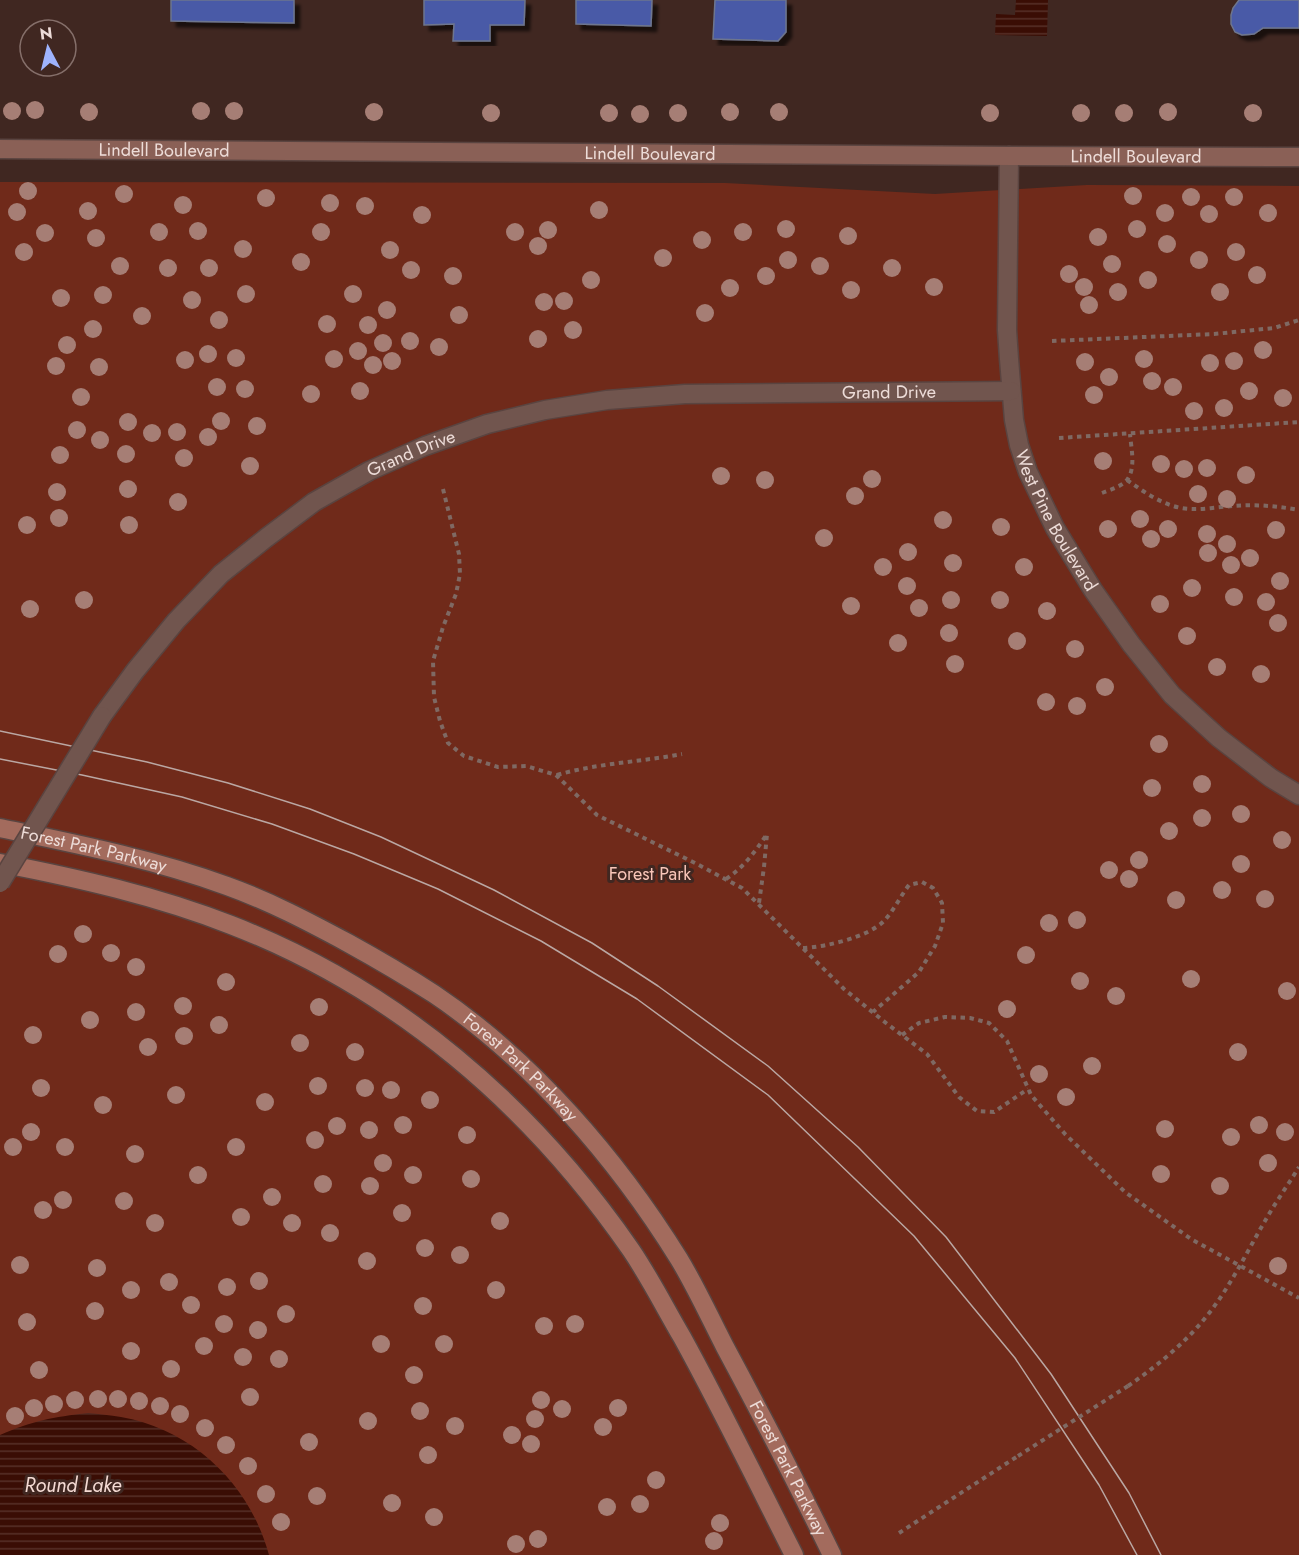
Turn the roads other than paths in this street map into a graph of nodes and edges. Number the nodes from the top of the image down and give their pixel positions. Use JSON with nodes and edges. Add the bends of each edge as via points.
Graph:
{"nodes":[{"id":1,"x":0,"y":148,"type":"edge"},
{"id":2,"x":1009,"y":156,"type":"junction"},
{"id":3,"x":1299,"y":157,"type":"edge"},
{"id":4,"x":1011,"y":391,"type":"junction"},
{"id":5,"x":1299,"y":795,"type":"edge"},
{"id":6,"x":0,"y":828,"type":"edge"},
{"id":7,"x":0,"y":863,"type":"edge"},
{"id":8,"x":0,"y":883,"type":"edge"},
{"id":9,"x":794,"y":1555,"type":"edge"},
{"id":10,"x":832,"y":1555,"type":"edge"}],
"edges":[{"from":1,"to":2,"type":"main road","name":"Lindell Boulevard"},
{"from":2,"to":3,"type":"main road","name":"Lindell Boulevard"},
{"from":2,"to":4,"type":"street","name":"West Pine Boulevard","via":[[1007,330]]},
{"from":4,"to":5,"type":"street","name":"West Pine Boulevard","via":[[1019,445],[1055,528],[1131,644],[1172,694],[1219,738]]},
{"from":4,"to":8,"type":"street","name":"Grand Drive","bridge":true,"via":[[685,394],[607,400],[487,424],[369,471],[314,502],[266,538],[221,574],[176,621],[102,716]]},
{"from":6,"to":10,"type":"main road","name":"Forest Park Parkway","via":[[169,867],[280,908],[390,966],[436,996],[509,1054],[588,1133],[674,1252]]},
{"from":7,"to":9,"type":"main road","name":"Forest Park Parkway","via":[[162,901],[231,925],[303,957],[372,995],[435,1039],[492,1088],[582,1184],[633,1252],[706,1380]]}]}
